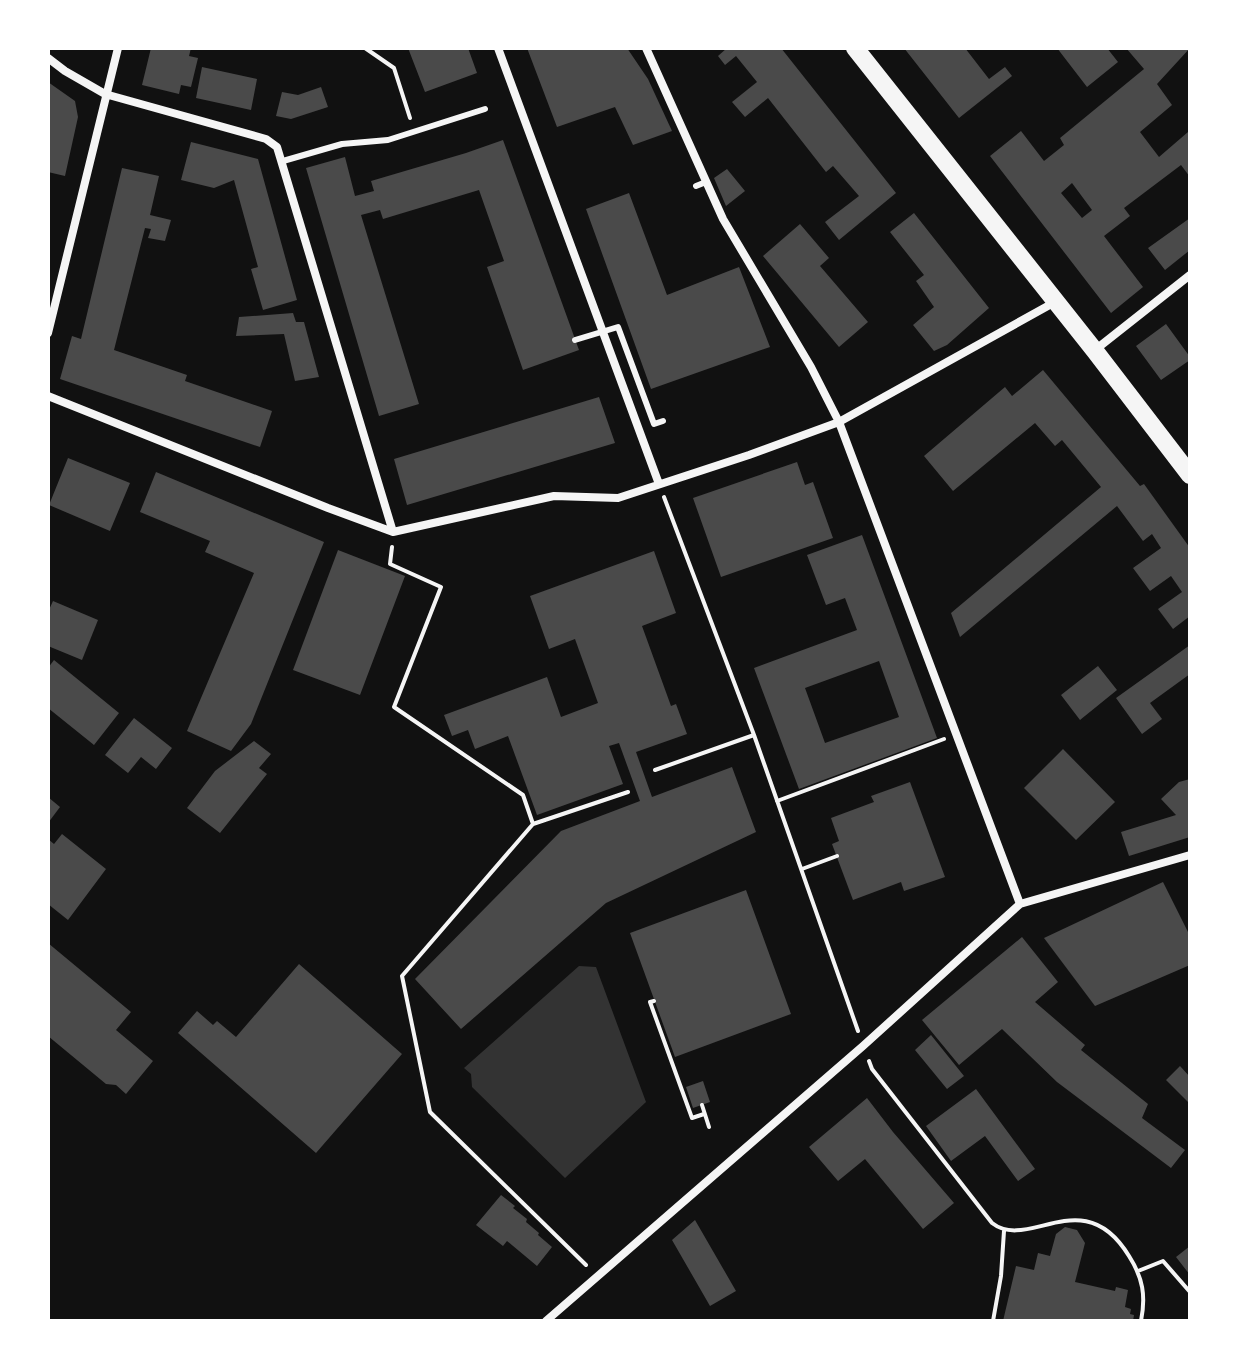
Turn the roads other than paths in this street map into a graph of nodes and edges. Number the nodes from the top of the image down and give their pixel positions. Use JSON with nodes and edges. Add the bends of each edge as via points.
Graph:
{"nodes":[{"id":1,"x":118,"y":48,"type":"edge"},
{"id":2,"x":498,"y":48,"type":"edge"},
{"id":3,"x":646,"y":48,"type":"edge"},
{"id":4,"x":855,"y":48,"type":"edge"},
{"id":5,"x":48,"y":58,"type":"edge"},
{"id":6,"x":105,"y":94,"type":"junction"},
{"id":7,"x":485,"y":109,"type":"dead end"},
{"id":8,"x":283,"y":161,"type":"junction"},
{"id":9,"x":706,"y":182,"type":"junction"},
{"id":10,"x":696,"y":186,"type":"dead end"},
{"id":11,"x":1190,"y":275,"type":"edge"},
{"id":12,"x":1056,"y":302,"type":"junction"},
{"id":13,"x":603,"y":332,"type":"junction"},
{"id":14,"x":48,"y":333,"type":"edge"},
{"id":15,"x":575,"y":340,"type":"dead end"},
{"id":16,"x":1095,"y":351,"type":"junction"},
{"id":17,"x":48,"y":396,"type":"edge"},
{"id":18,"x":663,"y":421,"type":"dead end"},
{"id":19,"x":839,"y":422,"type":"junction"},
{"id":20,"x":1190,"y":475,"type":"edge"},
{"id":21,"x":659,"y":484,"type":"junction"},
{"id":22,"x":393,"y":532,"type":"junction"},
{"id":23,"x":1190,"y":855,"type":"edge"},
{"id":24,"x":1020,"y":904,"type":"junction"},
{"id":25,"x":546,"y":1321,"type":"edge"}],
"edges":[{"from":1,"to":6,"type":"street"},
{"from":2,"to":13,"type":"street"},
{"from":3,"to":9,"type":"street"},
{"from":4,"to":12,"type":"main road"},
{"from":5,"to":6,"type":"street"},
{"from":6,"to":8,"type":"street","via":[[266,139]]},
{"from":6,"to":14,"type":"street"},
{"from":7,"to":8,"type":"lane","via":[[388,140],[342,144]]},
{"from":8,"to":22,"type":"street"},
{"from":9,"to":10,"type":"lane"},
{"from":9,"to":19,"type":"street"},
{"from":11,"to":16,"type":"street"},
{"from":12,"to":16,"type":"main road"},
{"from":12,"to":19,"type":"street"},
{"from":13,"to":15,"type":"lane"},
{"from":13,"to":18,"type":"lane","via":[[618,327],[654,424]]},
{"from":13,"to":21,"type":"street"},
{"from":16,"to":20,"type":"main road"},
{"from":17,"to":22,"type":"street"},
{"from":19,"to":21,"type":"street"},
{"from":19,"to":24,"type":"street"},
{"from":21,"to":22,"type":"street","via":[[618,498],[554,496]]},
{"from":23,"to":24,"type":"street"},
{"from":24,"to":25,"type":"street"}]}
